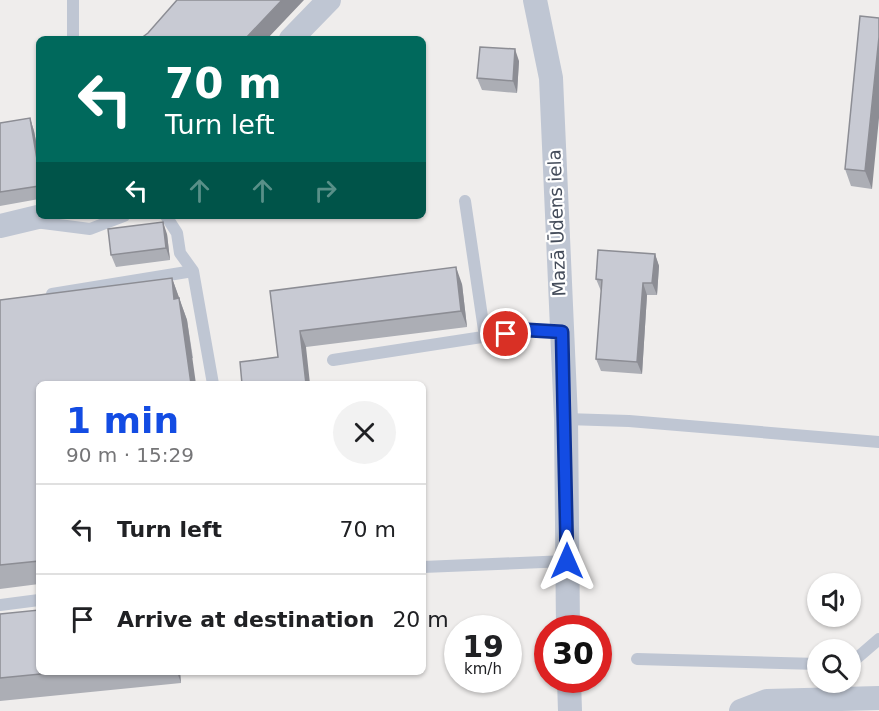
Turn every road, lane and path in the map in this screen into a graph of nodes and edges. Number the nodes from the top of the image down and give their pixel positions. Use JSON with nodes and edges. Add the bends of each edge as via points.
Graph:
{"nodes":[{"id":1,"x":73,"y":0,"type":"edge"},
{"id":2,"x":328,"y":0,"type":"edge"},
{"id":3,"x":535,"y":0,"type":"edge"},
{"id":4,"x":73,"y":36,"type":"edge"},
{"id":5,"x":294,"y":36,"type":"edge"},
{"id":6,"x":465,"y":201,"type":"dead end"},
{"id":7,"x":34,"y":219,"type":"edge"},
{"id":8,"x":116,"y":219,"type":"edge"},
{"id":9,"x":168,"y":219,"type":"edge"},
{"id":10,"x":0,"y":226,"type":"edge"},
{"id":11,"x":193,"y":271,"type":"junction"},
{"id":12,"x":34,"y":297,"type":"edge"},
{"id":13,"x":562,"y":332,"type":"junction"},
{"id":14,"x":485,"y":337,"type":"junction"},
{"id":15,"x":333,"y":360,"type":"dead end"},
{"id":16,"x":212,"y":381,"type":"edge"},
{"id":17,"x":566,"y":419,"type":"junction"},
{"id":18,"x":879,"y":442,"type":"edge"},
{"id":19,"x":567,"y":561,"type":"junction"},
{"id":20,"x":426,"y":567,"type":"edge"},
{"id":21,"x":36,"y":600,"type":"edge"},
{"id":22,"x":0,"y":605,"type":"edge"},
{"id":23,"x":568,"y":615,"type":"edge"},
{"id":24,"x":879,"y":639,"type":"edge"},
{"id":25,"x":861,"y":655,"type":"edge"},
{"id":26,"x":637,"y":659,"type":"dead end"},
{"id":27,"x":807,"y":664,"type":"edge"},
{"id":28,"x":569,"y":693,"type":"edge"},
{"id":29,"x":879,"y":698,"type":"edge"},
{"id":30,"x":570,"y":711,"type":"edge"},
{"id":31,"x":741,"y":711,"type":"edge"}],
"edges":[{"from":1,"to":4,"type":"lane"},
{"from":2,"to":5,"type":"street"},
{"from":3,"to":13,"type":"street","name":"Mazā Ūdens iela","via":[[551,78]]},
{"from":6,"to":14,"type":"lane"},
{"from":7,"to":8,"type":"lane","via":[[90,229]]},
{"from":7,"to":10,"type":"street"},
{"from":9,"to":11,"type":"lane","via":[[177,233],[180,253]]},
{"from":11,"to":12,"type":"lane"},
{"from":11,"to":16,"type":"lane"},
{"from":13,"to":14,"type":"lane","via":[[528,330]]},
{"from":13,"to":17,"type":"street","name":"Mazā Ūdens iela"},
{"from":14,"to":15,"type":"lane"},
{"from":17,"to":18,"type":"lane"},
{"from":17,"to":19,"type":"street","name":"Mazā Ūdens iela"},
{"from":19,"to":20,"type":"lane"},
{"from":19,"to":23,"type":"street","name":"Mazā Ūdens iela"},
{"from":21,"to":22,"type":"lane"},
{"from":24,"to":25,"type":"lane"},
{"from":26,"to":27,"type":"lane"},
{"from":28,"to":30,"type":"street"},
{"from":29,"to":31,"type":"street","via":[[767,701]]}]}
